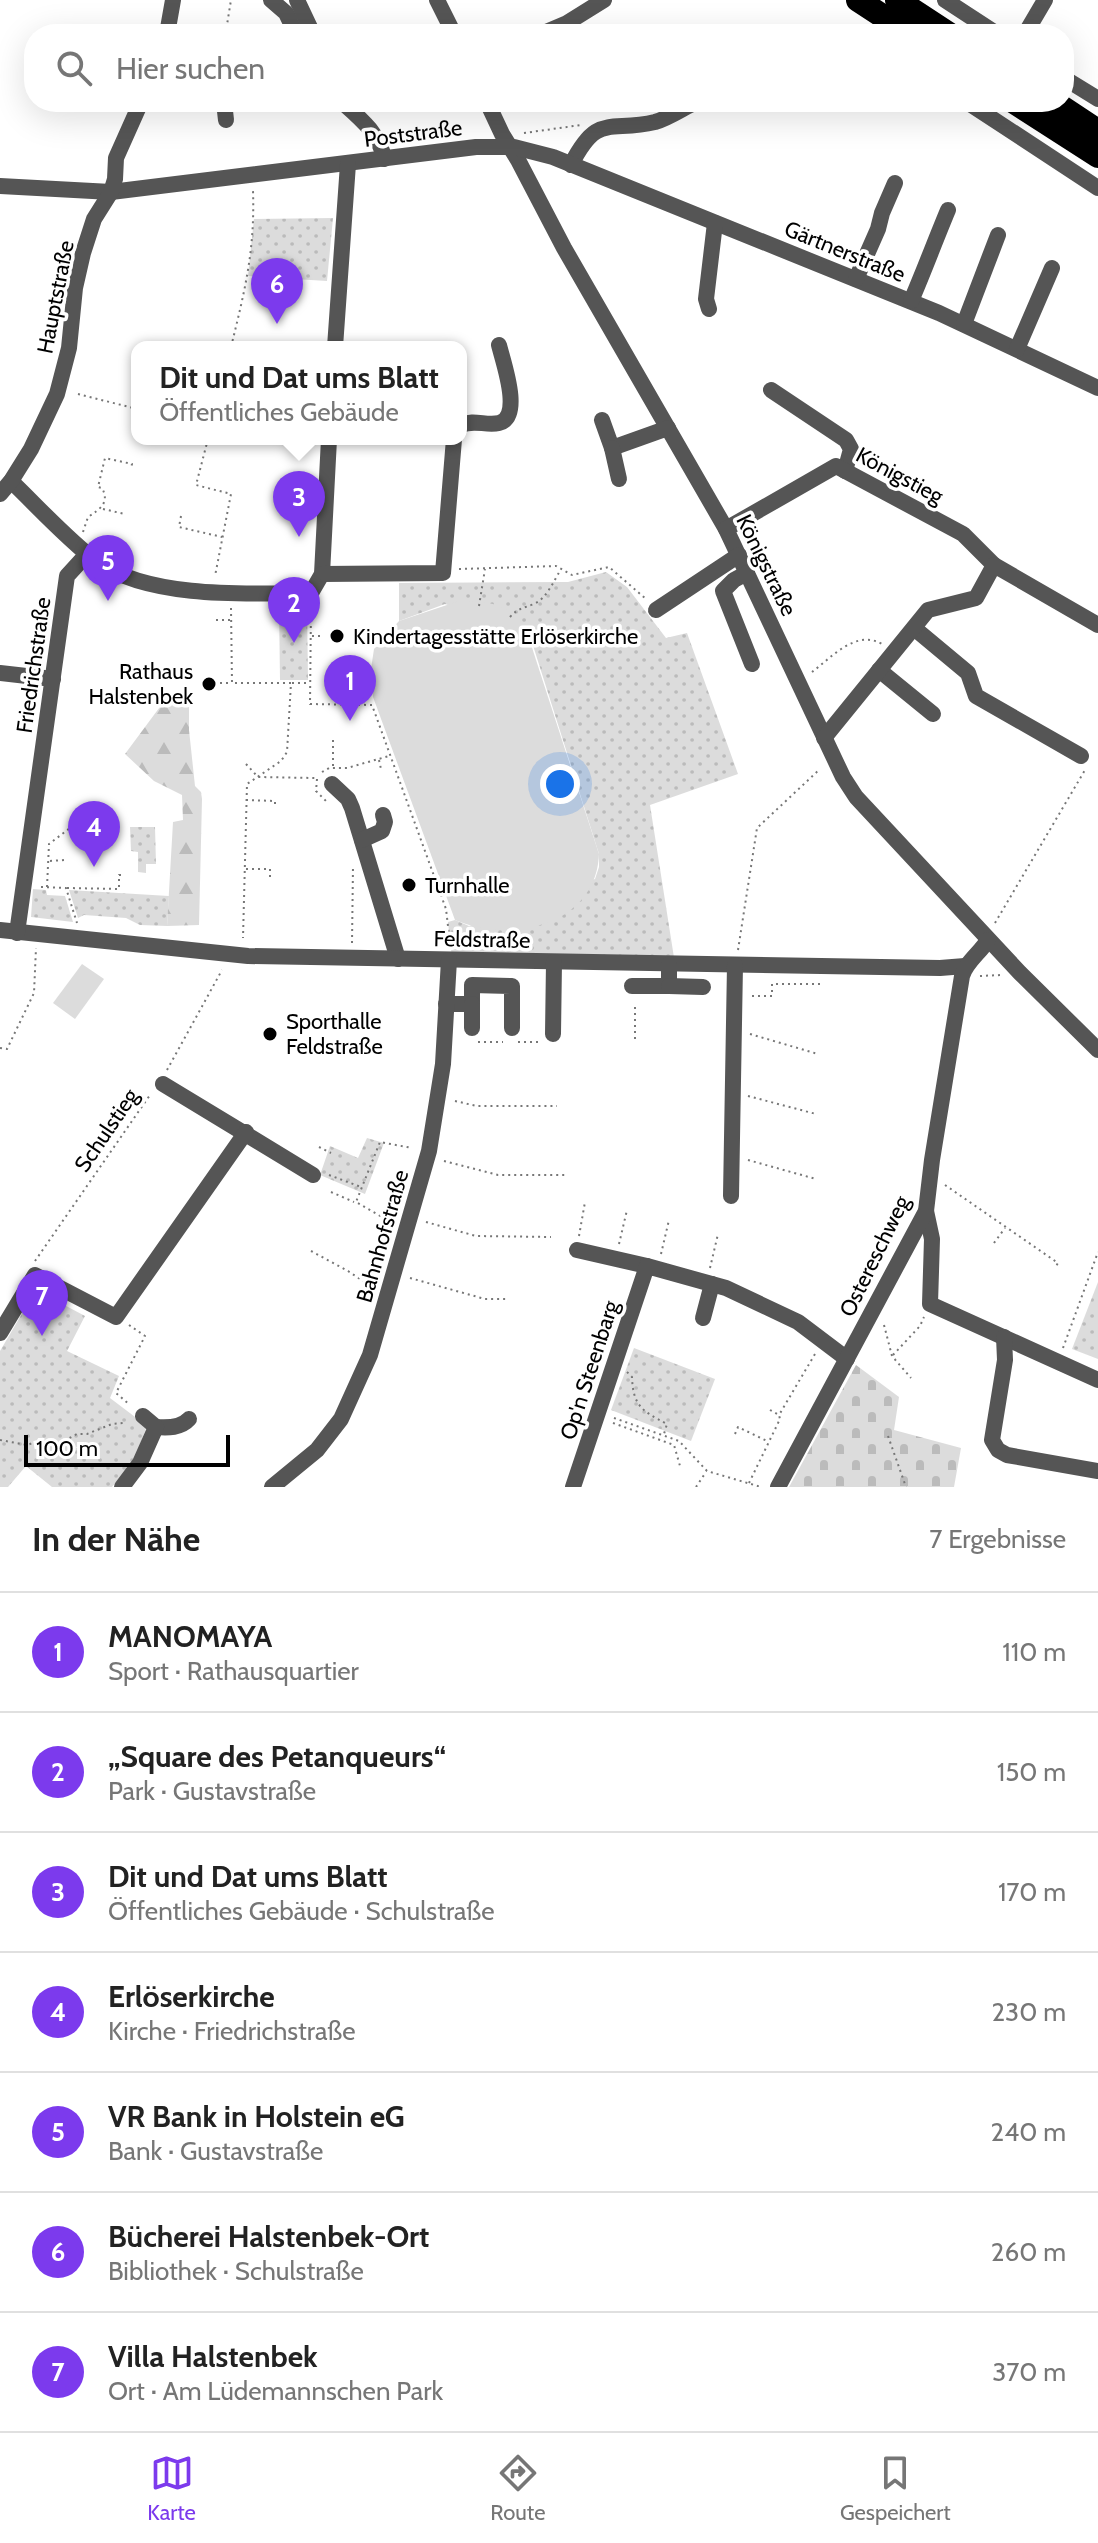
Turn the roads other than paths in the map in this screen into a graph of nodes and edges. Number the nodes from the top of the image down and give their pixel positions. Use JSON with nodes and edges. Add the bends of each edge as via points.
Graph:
{"nodes":[{"id":1,"x":173,"y":0,"type":"edge"},
{"id":2,"x":271,"y":0,"type":"edge"},
{"id":3,"x":297,"y":0,"type":"edge"},
{"id":4,"x":437,"y":0,"type":"edge"},
{"id":5,"x":604,"y":0,"type":"edge"},
{"id":6,"x":858,"y":0,"type":"edge"},
{"id":7,"x":897,"y":0,"type":"edge"},
{"id":8,"x":945,"y":0,"type":"edge"},
{"id":9,"x":1045,"y":0,"type":"edge"},
{"id":10,"x":169,"y":24,"type":"edge"},
{"id":11,"x":291,"y":24,"type":"edge"},
{"id":12,"x":308,"y":24,"type":"edge"},
{"id":13,"x":449,"y":24,"type":"edge"},
{"id":14,"x":565,"y":24,"type":"edge"},
{"id":15,"x":895,"y":24,"type":"edge"},
{"id":16,"x":934,"y":24,"type":"edge"},
{"id":17,"x":982,"y":24,"type":"edge"},
{"id":18,"x":1031,"y":24,"type":"edge"},
{"id":19,"x":1074,"y":84,"type":"edge"},
{"id":20,"x":1098,"y":99,"type":"edge"},
{"id":21,"x":137,"y":112,"type":"edge"},
{"id":22,"x":225,"y":112,"type":"edge"},
{"id":23,"x":352,"y":112,"type":"edge"},
{"id":24,"x":494,"y":112,"type":"edge"},
{"id":25,"x":664,"y":112,"type":"edge"},
{"id":26,"x":982,"y":112,"type":"edge"},
{"id":27,"x":1030,"y":112,"type":"edge"},
{"id":28,"x":1069,"y":112,"type":"edge"},
{"id":29,"x":226,"y":120,"type":"dead end"},
{"id":30,"x":1098,"y":131,"type":"edge"},
{"id":31,"x":513,"y":140,"type":"junction"},
{"id":32,"x":1098,"y":156,"type":"edge"},
{"id":33,"x":384,"y":159,"type":"junction"},
{"id":34,"x":348,"y":164,"type":"junction"},
{"id":35,"x":571,"y":165,"type":"junction"},
{"id":36,"x":895,"y":183,"type":"dead end"},
{"id":37,"x":0,"y":186,"type":"edge"},
{"id":38,"x":1098,"y":188,"type":"edge"},
{"id":39,"x":111,"y":192,"type":"junction"},
{"id":40,"x":948,"y":210,"type":"dead end"},
{"id":41,"x":715,"y":223,"type":"junction"},
{"id":42,"x":998,"y":235,"type":"dead end"},
{"id":43,"x":1052,"y":268,"type":"dead end"},
{"id":44,"x":856,"y":279,"type":"junction"},
{"id":45,"x":911,"y":301,"type":"junction"},
{"id":46,"x":709,"y":309,"type":"dead end"},
{"id":47,"x":964,"y":324,"type":"junction"},
{"id":48,"x":335,"y":341,"type":"edge"},
{"id":49,"x":499,"y":345,"type":"dead end"},
{"id":50,"x":1017,"y":349,"type":"junction"},
{"id":51,"x":1098,"y":388,"type":"edge"},
{"id":52,"x":771,"y":390,"type":"dead end"},
{"id":53,"x":602,"y":420,"type":"dead end"},
{"id":54,"x":467,"y":423,"type":"edge"},
{"id":55,"x":668,"y":428,"type":"junction"},
{"id":56,"x":329,"y":445,"type":"edge"},
{"id":57,"x":453,"y":445,"type":"edge"},
{"id":58,"x":612,"y":448,"type":"junction"},
{"id":59,"x":845,"y":471,"type":"junction"},
{"id":60,"x":619,"y":479,"type":"dead end"},
{"id":61,"x":6,"y":488,"type":"edge"},
{"id":62,"x":726,"y":529,"type":"junction"},
{"id":63,"x":84,"y":549,"type":"junction"},
{"id":64,"x":739,"y":555,"type":"junction"},
{"id":65,"x":994,"y":565,"type":"junction"},
{"id":66,"x":747,"y":573,"type":"junction"},
{"id":67,"x":322,"y":574,"type":"junction"},
{"id":68,"x":656,"y":610,"type":"road end"},
{"id":69,"x":1098,"y":625,"type":"edge"},
{"id":70,"x":914,"y":628,"type":"junction"},
{"id":71,"x":752,"y":664,"type":"dead end"},
{"id":72,"x":879,"y":670,"type":"junction"},
{"id":73,"x":0,"y":673,"type":"edge"},
{"id":74,"x":53,"y":679,"type":"junction"},
{"id":75,"x":933,"y":714,"type":"dead end"},
{"id":76,"x":824,"y":738,"type":"junction"},
{"id":77,"x":1086,"y":758,"type":"road end"},
{"id":78,"x":327,"y":776,"type":"road end"},
{"id":79,"x":383,"y":815,"type":"dead end"},
{"id":80,"x":362,"y":840,"type":"junction"},
{"id":81,"x":9,"y":931,"type":"edge"},
{"id":82,"x":988,"y":940,"type":"junction"},
{"id":83,"x":398,"y":959,"type":"junction"},
{"id":84,"x":449,"y":960,"type":"junction"},
{"id":85,"x":554,"y":962,"type":"junction"},
{"id":86,"x":669,"y":964,"type":"junction"},
{"id":87,"x":735,"y":965,"type":"junction"},
{"id":88,"x":964,"y":971,"type":"junction"},
{"id":89,"x":633,"y":986,"type":"road end"},
{"id":90,"x":669,"y":986,"type":"junction"},
{"id":91,"x":703,"y":987,"type":"dead end"},
{"id":92,"x":446,"y":1004,"type":"junction"},
{"id":93,"x":472,"y":1004,"type":"junction"},
{"id":94,"x":472,"y":1028,"type":"dead end"},
{"id":95,"x":512,"y":1028,"type":"dead end"},
{"id":96,"x":553,"y":1034,"type":"dead end"},
{"id":97,"x":1098,"y":1050,"type":"edge"},
{"id":98,"x":159,"y":1084,"type":"road end"},
{"id":99,"x":246,"y":1132,"type":"junction"},
{"id":100,"x":313,"y":1175,"type":"road end"},
{"id":101,"x":731,"y":1196,"type":"dead end"},
{"id":102,"x":926,"y":1211,"type":"junction"},
{"id":103,"x":577,"y":1250,"type":"road end"},
{"id":104,"x":652,"y":1268,"type":"junction"},
{"id":105,"x":709,"y":1283,"type":"junction"},
{"id":106,"x":703,"y":1318,"type":"dead end"},
{"id":107,"x":0,"y":1333,"type":"edge"},
{"id":108,"x":1004,"y":1337,"type":"junction"},
{"id":109,"x":847,"y":1359,"type":"junction"},
{"id":110,"x":1098,"y":1380,"type":"edge"},
{"id":111,"x":189,"y":1419,"type":"dead end"},
{"id":112,"x":1098,"y":1471,"type":"edge"},
{"id":113,"x":122,"y":1487,"type":"edge"},
{"id":114,"x":272,"y":1487,"type":"edge"},
{"id":115,"x":573,"y":1487,"type":"edge"},
{"id":116,"x":778,"y":1487,"type":"edge"}],
"edges":[{"from":1,"to":10,"type":"street"},
{"from":2,"to":11,"type":"street"},
{"from":3,"to":12,"type":"street"},
{"from":4,"to":13,"type":"street"},
{"from":5,"to":14,"type":"street"},
{"from":6,"to":15,"type":"highway"},
{"from":7,"to":16,"type":"highway"},
{"from":8,"to":17,"type":"street"},
{"from":9,"to":18,"type":"street"},
{"from":19,"to":20,"type":"street"},
{"from":21,"to":39,"type":"street","name":"Hauptstraße","via":[[116,158]]},
{"from":22,"to":29,"type":"street"},
{"from":23,"to":33,"type":"street","via":[[375,135]]},
{"from":24,"to":31,"type":"street","name":"Königstraße"},
{"from":25,"to":35,"type":"street","via":[[656,121],[599,128]]},
{"from":26,"to":38,"type":"street"},
{"from":27,"to":32,"type":"highway"},
{"from":28,"to":30,"type":"highway"},
{"from":31,"to":33,"type":"street","name":"Poststraße"},
{"from":31,"to":35,"type":"street","name":"Poststraße"},
{"from":31,"to":55,"type":"street","name":"Königstraße","via":[[564,248]]},
{"from":33,"to":34,"type":"street","name":"Poststraße"},
{"from":34,"to":39,"type":"street","name":"Poststraße"},
{"from":34,"to":48,"type":"street"},
{"from":35,"to":41,"type":"street","name":"Gärtnerstraße"},
{"from":36,"to":44,"type":"street"},
{"from":37,"to":39,"type":"street","name":"Poststraße"},
{"from":39,"to":61,"type":"street","name":"Hauptstraße","via":[[94,219],[83,253],[57,394]]},
{"from":40,"to":45,"type":"street"},
{"from":41,"to":44,"type":"street","name":"Gärtnerstraße"},
{"from":41,"to":46,"type":"street"},
{"from":42,"to":47,"type":"street"},
{"from":43,"to":50,"type":"street"},
{"from":44,"to":45,"type":"street","name":"Gärtnerstraße"},
{"from":45,"to":47,"type":"street","name":"Gärtnerstraße"},
{"from":47,"to":50,"type":"street","name":"Gärtnerstraße"},
{"from":49,"to":54,"type":"street","via":[[513,403],[500,423]]},
{"from":50,"to":51,"type":"street","name":"Gärtnerstraße"},
{"from":52,"to":59,"type":"street","via":[[846,440],[851,449]]},
{"from":53,"to":58,"type":"street"},
{"from":55,"to":58,"type":"street"},
{"from":55,"to":62,"type":"street","name":"Königstraße"},
{"from":56,"to":67,"type":"street"},
{"from":57,"to":67,"type":"street","via":[[443,573]]},
{"from":58,"to":60,"type":"street"},
{"from":59,"to":62,"type":"street","name":"Königstieg","via":[[836,466],[780,504]]},
{"from":59,"to":65,"type":"street","name":"Königstieg","via":[[963,534]]},
{"from":61,"to":63,"type":"street"},
{"from":62,"to":64,"type":"street","name":"Königstraße"},
{"from":63,"to":67,"type":"street","via":[[98,563],[170,589],[311,593]]},
{"from":63,"to":74,"type":"street","name":"Friedrichstraße","via":[[67,576]]},
{"from":64,"to":66,"type":"street","name":"Königstraße"},
{"from":64,"to":68,"type":"street"},
{"from":65,"to":69,"type":"street","name":"Königstieg"},
{"from":65,"to":70,"type":"street","via":[[976,598],[928,610]]},
{"from":66,"to":71,"type":"street","via":[[723,591]]},
{"from":66,"to":76,"type":"street","name":"Königstraße"},
{"from":70,"to":72,"type":"street"},
{"from":70,"to":77,"type":"street","via":[[968,673],[976,696]]},
{"from":72,"to":75,"type":"street"},
{"from":72,"to":76,"type":"street"},
{"from":73,"to":74,"type":"street"},
{"from":74,"to":81,"type":"street","name":"Friedrichstraße","via":[[24,886]]},
{"from":76,"to":82,"type":"street","name":"Königstraße","via":[[856,797]]},
{"from":78,"to":80,"type":"street","via":[[348,799]]},
{"from":79,"to":80,"type":"street","via":[[382,831]]},
{"from":80,"to":83,"type":"street"},
{"from":81,"to":83,"type":"street","name":"Feldstraße","via":[[231,954]]},
{"from":82,"to":88,"type":"street"},
{"from":82,"to":97,"type":"street","name":"Königstraße"},
{"from":83,"to":84,"type":"street","name":"Feldstraße"},
{"from":84,"to":85,"type":"street","name":"Feldstraße"},
{"from":84,"to":92,"type":"street","name":"Bahnhofstraße"},
{"from":85,"to":86,"type":"street","name":"Feldstraße"},
{"from":85,"to":96,"type":"street"},
{"from":86,"to":87,"type":"street","name":"Feldstraße"},
{"from":86,"to":90,"type":"street"},
{"from":87,"to":88,"type":"street","name":"Feldstraße"},
{"from":87,"to":101,"type":"street"},
{"from":88,"to":102,"type":"street","name":"Ostereschweg"},
{"from":89,"to":90,"type":"street"},
{"from":90,"to":91,"type":"street"},
{"from":92,"to":93,"type":"street"},
{"from":92,"to":114,"type":"street","name":"Bahnhofstraße","via":[[443,1064],[428,1154],[370,1355],[341,1419],[317,1450]]},
{"from":93,"to":94,"type":"street"},
{"from":93,"to":95,"type":"street","via":[[472,985],[512,986]]},
{"from":98,"to":99,"type":"street"},
{"from":99,"to":100,"type":"street"},
{"from":99,"to":107,"type":"street","via":[[116,1317],[35,1275]]},
{"from":102,"to":108,"type":"street","via":[[932,1239],[930,1304]]},
{"from":102,"to":109,"type":"street","name":"Ostereschweg"},
{"from":103,"to":104,"type":"street"},
{"from":104,"to":105,"type":"street"},
{"from":104,"to":115,"type":"street","name":"Op'n Steenbarg"},
{"from":105,"to":106,"type":"street"},
{"from":105,"to":109,"type":"street","via":[[798,1322]]},
{"from":108,"to":110,"type":"street"},
{"from":108,"to":112,"type":"street","via":[[992,1440],[998,1450]]},
{"from":109,"to":116,"type":"street","name":"Ostereschweg"},
{"from":111,"to":113,"type":"street","via":[[169,1428],[150,1422],[140,1463]]}]}
